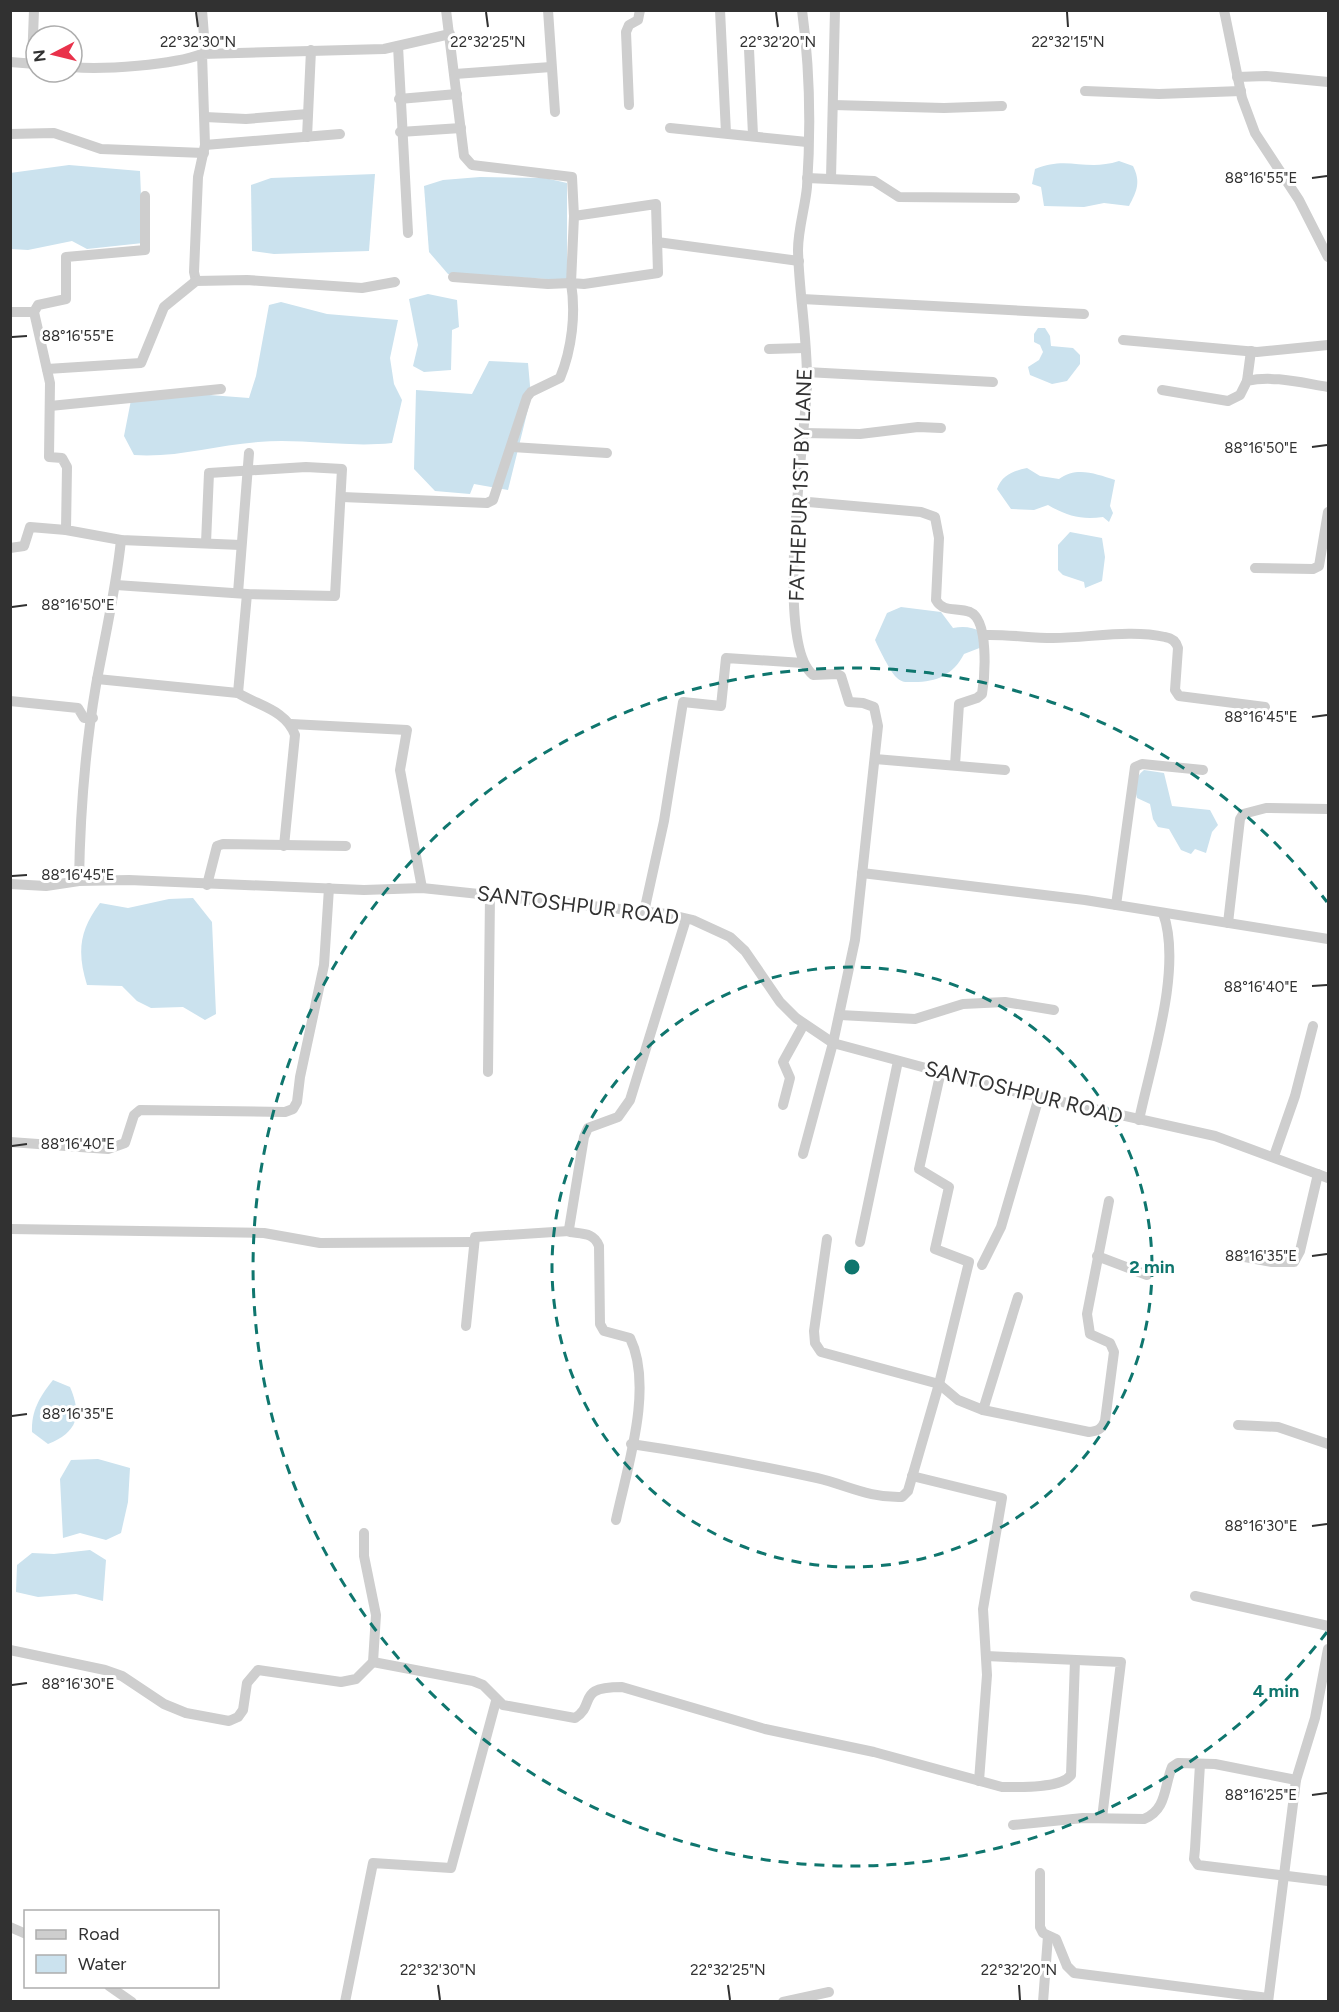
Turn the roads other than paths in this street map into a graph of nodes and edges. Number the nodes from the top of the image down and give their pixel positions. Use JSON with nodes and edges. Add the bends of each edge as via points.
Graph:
{"nodes":[{"id":1,"x":202,"y":10,"type":"edge"},
{"id":2,"x":548,"y":10,"type":"edge"},
{"id":3,"x":640,"y":10,"type":"edge"},
{"id":4,"x":720,"y":10,"type":"edge"},
{"id":5,"x":801,"y":10,"type":"edge"},
{"id":6,"x":836,"y":10,"type":"edge"},
{"id":7,"x":1224,"y":10,"type":"edge"},
{"id":8,"x":449,"y":11,"type":"edge"},
{"id":9,"x":450,"y":34,"type":"junction"},
{"id":10,"x":398,"y":46,"type":"junction"},
{"id":11,"x":749,"y":49,"type":"dead end"},
{"id":12,"x":311,"y":50,"type":"junction"},
{"id":13,"x":202,"y":54,"type":"junction"},
{"id":14,"x":550,"y":67,"type":"junction"},
{"id":15,"x":84,"y":68,"type":"edge"},
{"id":16,"x":455,"y":74,"type":"junction"},
{"id":17,"x":1237,"y":77,"type":"junction"},
{"id":18,"x":1329,"y":82,"type":"edge"},
{"id":19,"x":1085,"y":91,"type":"dead end"},
{"id":20,"x":1241,"y":91,"type":"junction"},
{"id":21,"x":457,"y":94,"type":"junction"},
{"id":22,"x":399,"y":99,"type":"junction"},
{"id":23,"x":629,"y":105,"type":"dead end"},
{"id":24,"x":833,"y":105,"type":"junction"},
{"id":25,"x":1002,"y":106,"type":"dead end"},
{"id":26,"x":555,"y":112,"type":"dead end"},
{"id":27,"x":308,"y":114,"type":"junction"},
{"id":28,"x":205,"y":117,"type":"junction"},
{"id":29,"x":461,"y":128,"type":"junction"},
{"id":30,"x":670,"y":128,"type":"dead end"},
{"id":31,"x":400,"y":132,"type":"junction"},
{"id":32,"x":726,"y":133,"type":"junction"},
{"id":33,"x":10,"y":134,"type":"edge"},
{"id":34,"x":340,"y":134,"type":"dead end"},
{"id":35,"x":753,"y":135,"type":"junction"},
{"id":36,"x":307,"y":137,"type":"junction"},
{"id":37,"x":807,"y":142,"type":"junction"},
{"id":38,"x":204,"y":149,"type":"junction"},
{"id":39,"x":807,"y":178,"type":"junction"},
{"id":40,"x":831,"y":178,"type":"junction"},
{"id":41,"x":146,"y":196,"type":"dead end"},
{"id":42,"x":1015,"y":198,"type":"dead end"},
{"id":43,"x":574,"y":216,"type":"junction"},
{"id":44,"x":408,"y":233,"type":"dead end"},
{"id":45,"x":657,"y":242,"type":"junction"},
{"id":46,"x":1329,"y":257,"type":"edge"},
{"id":47,"x":799,"y":261,"type":"junction"},
{"id":48,"x":453,"y":278,"type":"dead end"},
{"id":49,"x":196,"y":281,"type":"junction"},
{"id":50,"x":395,"y":282,"type":"dead end"},
{"id":51,"x":571,"y":283,"type":"junction"},
{"id":52,"x":802,"y":299,"type":"junction"},
{"id":53,"x":10,"y":312,"type":"edge"},
{"id":54,"x":34,"y":312,"type":"junction"},
{"id":55,"x":1084,"y":314,"type":"dead end"},
{"id":56,"x":1123,"y":340,"type":"dead end"},
{"id":57,"x":1329,"y":345,"type":"edge"},
{"id":58,"x":805,"y":348,"type":"junction"},
{"id":59,"x":769,"y":349,"type":"dead end"},
{"id":60,"x":1251,"y":351,"type":"junction"},
{"id":61,"x":48,"y":369,"type":"junction"},
{"id":62,"x":806,"y":372,"type":"junction"},
{"id":63,"x":1247,"y":381,"type":"junction"},
{"id":64,"x":993,"y":382,"type":"dead end"},
{"id":65,"x":1329,"y":387,"type":"edge"},
{"id":66,"x":221,"y":389,"type":"dead end"},
{"id":67,"x":1162,"y":390,"type":"dead end"},
{"id":68,"x":50,"y":406,"type":"junction"},
{"id":69,"x":941,"y":428,"type":"dead end"},
{"id":70,"x":802,"y":433,"type":"junction"},
{"id":71,"x":512,"y":447,"type":"junction"},
{"id":72,"x":249,"y":453,"type":"dead end"},
{"id":73,"x":607,"y":453,"type":"dead end"},
{"id":74,"x":248,"y":471,"type":"junction"},
{"id":75,"x":342,"y":497,"type":"junction"},
{"id":76,"x":797,"y":501,"type":"junction"},
{"id":77,"x":1329,"y":512,"type":"edge"},
{"id":78,"x":66,"y":530,"type":"junction"},
{"id":79,"x":121,"y":540,"type":"junction"},
{"id":80,"x":206,"y":543,"type":"junction"},
{"id":81,"x":242,"y":545,"type":"junction"},
{"id":82,"x":10,"y":548,"type":"edge"},
{"id":83,"x":1255,"y":568,"type":"dead end"},
{"id":84,"x":116,"y":585,"type":"junction"},
{"id":85,"x":243,"y":594,"type":"junction"},
{"id":86,"x":983,"y":635,"type":"junction"},
{"id":87,"x":803,"y":663,"type":"junction"},
{"id":88,"x":98,"y":679,"type":"junction"},
{"id":89,"x":238,"y":693,"type":"junction"},
{"id":90,"x":10,"y":701,"type":"edge"},
{"id":91,"x":1265,"y":707,"type":"dead end"},
{"id":92,"x":93,"y":718,"type":"junction"},
{"id":93,"x":291,"y":724,"type":"junction"},
{"id":94,"x":875,"y":759,"type":"junction"},
{"id":95,"x":955,"y":765,"type":"junction"},
{"id":96,"x":1005,"y":770,"type":"dead end"},
{"id":97,"x":1203,"y":770,"type":"dead end"},
{"id":98,"x":1329,"y":809,"type":"edge"},
{"id":99,"x":284,"y":846,"type":"junction"},
{"id":100,"x":345,"y":846,"type":"dead end"},
{"id":101,"x":862,"y":873,"type":"junction"},
{"id":102,"x":79,"y":881,"type":"junction"},
{"id":103,"x":10,"y":884,"type":"edge"},
{"id":104,"x":207,"y":885,"type":"junction"},
{"id":105,"x":329,"y":888,"type":"junction"},
{"id":106,"x":422,"y":888,"type":"junction"},
{"id":107,"x":490,"y":895,"type":"junction"},
{"id":108,"x":1116,"y":905,"type":"junction"},
{"id":109,"x":644,"y":912,"type":"junction"},
{"id":110,"x":1163,"y":913,"type":"junction"},
{"id":111,"x":686,"y":919,"type":"junction"},
{"id":112,"x":1228,"y":923,"type":"junction"},
{"id":113,"x":1329,"y":939,"type":"edge"},
{"id":114,"x":1054,"y":1010,"type":"dead end"},
{"id":115,"x":840,"y":1015,"type":"junction"},
{"id":116,"x":804,"y":1024,"type":"junction"},
{"id":117,"x":1313,"y":1026,"type":"dead end"},
{"id":118,"x":833,"y":1043,"type":"junction"},
{"id":119,"x":898,"y":1061,"type":"junction"},
{"id":120,"x":941,"y":1071,"type":"junction"},
{"id":121,"x":488,"y":1072,"type":"dead end"},
{"id":122,"x":1039,"y":1097,"type":"junction"},
{"id":123,"x":783,"y":1106,"type":"dead end"},
{"id":124,"x":1139,"y":1120,"type":"junction"},
{"id":125,"x":10,"y":1142,"type":"edge"},
{"id":126,"x":803,"y":1154,"type":"dead end"},
{"id":127,"x":1274,"y":1156,"type":"junction"},
{"id":128,"x":1323,"y":1176,"type":"edge"},
{"id":129,"x":1109,"y":1201,"type":"dead end"},
{"id":130,"x":10,"y":1229,"type":"edge"},
{"id":131,"x":569,"y":1231,"type":"junction"},
{"id":132,"x":827,"y":1239,"type":"dead end"},
{"id":133,"x":473,"y":1242,"type":"junction"},
{"id":134,"x":860,"y":1242,"type":"dead end"},
{"id":135,"x":1234,"y":1255,"type":"dead end"},
{"id":136,"x":1097,"y":1256,"type":"junction"},
{"id":137,"x":982,"y":1265,"type":"dead end"},
{"id":138,"x":1147,"y":1275,"type":"dead end"},
{"id":139,"x":1017,"y":1297,"type":"dead end"},
{"id":140,"x":466,"y":1326,"type":"dead end"},
{"id":141,"x":939,"y":1384,"type":"junction"},
{"id":142,"x":983,"y":1410,"type":"junction"},
{"id":143,"x":1238,"y":1425,"type":"dead end"},
{"id":144,"x":631,"y":1444,"type":"junction"},
{"id":145,"x":1329,"y":1444,"type":"edge"},
{"id":146,"x":912,"y":1476,"type":"junction"},
{"id":147,"x":616,"y":1520,"type":"dead end"},
{"id":148,"x":364,"y":1533,"type":"dead end"},
{"id":149,"x":1195,"y":1596,"type":"dead end"},
{"id":150,"x":1329,"y":1626,"type":"edge"},
{"id":151,"x":1329,"y":1649,"type":"edge"},
{"id":152,"x":10,"y":1650,"type":"edge"},
{"id":153,"x":986,"y":1656,"type":"junction"},
{"id":154,"x":1075,"y":1660,"type":"junction"},
{"id":155,"x":373,"y":1662,"type":"junction"},
{"id":156,"x":496,"y":1701,"type":"junction"},
{"id":157,"x":1200,"y":1764,"type":"junction"},
{"id":158,"x":1296,"y":1780,"type":"junction"},
{"id":159,"x":979,"y":1781,"type":"junction"},
{"id":160,"x":1102,"y":1818,"type":"junction"},
{"id":161,"x":1013,"y":1826,"type":"dead end"},
{"id":162,"x":1040,"y":1873,"type":"dead end"},
{"id":163,"x":1283,"y":1875,"type":"junction"},
{"id":164,"x":1329,"y":1881,"type":"edge"},
{"id":165,"x":1048,"y":1936,"type":"junction"},
{"id":166,"x":113,"y":1988,"type":"edge"},
{"id":167,"x":829,"y":1992,"type":"dead end"},
{"id":168,"x":1268,"y":2000,"type":"edge"},
{"id":169,"x":132,"y":2001,"type":"edge"},
{"id":170,"x":345,"y":2001,"type":"edge"},
{"id":171,"x":783,"y":2001,"type":"edge"},
{"id":172,"x":1043,"y":2001,"type":"edge"}],
"edges":[{"from":1,"to":13,"type":"street"},
{"from":2,"to":14,"type":"street"},
{"from":3,"to":23,"type":"street","via":[[638,20],[626,32]]},
{"from":4,"to":32,"type":"street"},
{"from":5,"to":37,"type":"street","name":"FATHEPUR 1ST BY LANE","via":[[809,83]]},
{"from":6,"to":24,"type":"street"},
{"from":7,"to":17,"type":"street"},
{"from":8,"to":9,"type":"street"},
{"from":9,"to":10,"type":"street"},
{"from":9,"to":16,"type":"street"},
{"from":10,"to":12,"type":"street"},
{"from":10,"to":22,"type":"street"},
{"from":11,"to":35,"type":"street"},
{"from":12,"to":13,"type":"street"},
{"from":12,"to":27,"type":"street"},
{"from":13,"to":15,"type":"street","via":[[120,67]]},
{"from":13,"to":28,"type":"street"},
{"from":14,"to":16,"type":"street"},
{"from":14,"to":26,"type":"street"},
{"from":16,"to":21,"type":"street"},
{"from":17,"to":18,"type":"street"},
{"from":17,"to":20,"type":"street"},
{"from":19,"to":20,"type":"street"},
{"from":20,"to":46,"type":"street","via":[[1255,133],[1299,200]]},
{"from":21,"to":22,"type":"street"},
{"from":21,"to":29,"type":"street"},
{"from":22,"to":31,"type":"street"},
{"from":24,"to":25,"type":"street"},
{"from":24,"to":40,"type":"street"},
{"from":27,"to":28,"type":"street"},
{"from":27,"to":36,"type":"street"},
{"from":28,"to":38,"type":"street"},
{"from":29,"to":31,"type":"street"},
{"from":29,"to":43,"type":"street","via":[[464,156],[472,165],[572,177]]},
{"from":30,"to":32,"type":"street"},
{"from":31,"to":44,"type":"street"},
{"from":32,"to":35,"type":"street"},
{"from":33,"to":38,"type":"street","via":[[54,133],[101,149]]},
{"from":34,"to":36,"type":"street"},
{"from":35,"to":37,"type":"street"},
{"from":36,"to":38,"type":"street"},
{"from":37,"to":39,"type":"street","name":"FATHEPUR 1ST BY LANE"},
{"from":38,"to":49,"type":"street","via":[[197,190]]},
{"from":39,"to":40,"type":"street"},
{"from":39,"to":47,"type":"street","name":"FATHEPUR 1ST BY LANE"},
{"from":40,"to":42,"type":"street","via":[[874,181],[899,197]]},
{"from":41,"to":54,"type":"street","via":[[146,250],[66,257],[66,299],[38,305]]},
{"from":43,"to":45,"type":"street","via":[[656,204]]},
{"from":43,"to":51,"type":"street"},
{"from":45,"to":47,"type":"street"},
{"from":45,"to":51,"type":"street","via":[[658,273]]},
{"from":47,"to":52,"type":"street","name":"FATHEPUR 1ST BY LANE"},
{"from":48,"to":51,"type":"street"},
{"from":49,"to":50,"type":"street","via":[[247,280],[362,288]]},
{"from":49,"to":61,"type":"street","via":[[164,307],[141,363]]},
{"from":51,"to":71,"type":"street","via":[[574,304],[566,365],[560,378],[527,397]]},
{"from":52,"to":55,"type":"street"},
{"from":52,"to":58,"type":"street","name":"FATHEPUR 1ST BY LANE"},
{"from":53,"to":54,"type":"street"},
{"from":54,"to":61,"type":"street"},
{"from":56,"to":60,"type":"street"},
{"from":57,"to":60,"type":"street"},
{"from":58,"to":59,"type":"street"},
{"from":58,"to":62,"type":"street","name":"FATHEPUR 1ST BY LANE"},
{"from":60,"to":63,"type":"street"},
{"from":61,"to":68,"type":"street"},
{"from":62,"to":64,"type":"street"},
{"from":62,"to":70,"type":"street","name":"FATHEPUR 1ST BY LANE"},
{"from":63,"to":65,"type":"street","via":[[1288,380]]},
{"from":63,"to":67,"type":"street","via":[[1240,394],[1228,401]]},
{"from":66,"to":68,"type":"street"},
{"from":68,"to":78,"type":"street","via":[[49,457],[62,458],[67,467]]},
{"from":69,"to":70,"type":"street","via":[[860,434]]},
{"from":70,"to":76,"type":"street","name":"FATHEPUR 1ST BY LANE"},
{"from":71,"to":73,"type":"street"},
{"from":71,"to":75,"type":"street","via":[[497,494],[487,502]]},
{"from":72,"to":74,"type":"street"},
{"from":74,"to":75,"type":"street","via":[[342,469]]},
{"from":74,"to":80,"type":"street","via":[[209,473]]},
{"from":74,"to":81,"type":"street"},
{"from":75,"to":85,"type":"street","via":[[335,596]]},
{"from":76,"to":86,"type":"street","via":[[921,512],[935,517],[939,538],[936,600],[946,609],[975,615]]},
{"from":76,"to":87,"type":"street","name":"FATHEPUR 1ST BY LANE","via":[[796,640]]},
{"from":77,"to":83,"type":"street","via":[[1318,566]]},
{"from":78,"to":79,"type":"street"},
{"from":78,"to":82,"type":"street","via":[[30,527],[24,546]]},
{"from":79,"to":80,"type":"street"},
{"from":79,"to":84,"type":"street"},
{"from":80,"to":81,"type":"street"},
{"from":81,"to":85,"type":"street"},
{"from":84,"to":85,"type":"street"},
{"from":84,"to":88,"type":"street"},
{"from":85,"to":89,"type":"street"},
{"from":86,"to":91,"type":"street","via":[[1169,638],[1178,648],[1175,690],[1179,696]]},
{"from":86,"to":95,"type":"street","via":[[983,690],[981,696],[959,704]]},
{"from":87,"to":94,"type":"street","via":[[813,675],[841,676],[849,702],[874,707],[878,726]]},
{"from":87,"to":109,"type":"street","via":[[726,658],[721,706],[683,702],[664,821]]},
{"from":88,"to":89,"type":"street"},
{"from":88,"to":92,"type":"street"},
{"from":89,"to":93,"type":"street","via":[[280,713]]},
{"from":90,"to":92,"type":"street","via":[[78,708],[84,718]]},
{"from":92,"to":102,"type":"street"},
{"from":93,"to":99,"type":"street","via":[[295,751]]},
{"from":93,"to":106,"type":"street","via":[[407,730],[400,770]]},
{"from":94,"to":95,"type":"street"},
{"from":94,"to":101,"type":"street"},
{"from":95,"to":96,"type":"street"},
{"from":97,"to":108,"type":"street","via":[[1135,767]]},
{"from":98,"to":112,"type":"street","via":[[1266,808],[1243,814]]},
{"from":99,"to":100,"type":"street"},
{"from":99,"to":104,"type":"street","via":[[217,846]]},
{"from":101,"to":108,"type":"street"},
{"from":101,"to":115,"type":"street","via":[[855,940]]},
{"from":102,"to":103,"type":"street","name":"SANTOSHPUR ROAD","via":[[46,886]]},
{"from":102,"to":104,"type":"street","name":"SANTOSHPUR ROAD"},
{"from":104,"to":105,"type":"street","name":"SANTOSHPUR ROAD"},
{"from":105,"to":106,"type":"street","name":"SANTOSHPUR ROAD"},
{"from":105,"to":125,"type":"street","via":[[324,965],[293,1109],[140,1110],[134,1115],[125,1143],[108,1149]]},
{"from":106,"to":107,"type":"street","name":"SANTOSHPUR ROAD"},
{"from":107,"to":109,"type":"street","name":"SANTOSHPUR ROAD"},
{"from":107,"to":121,"type":"street"},
{"from":108,"to":110,"type":"street"},
{"from":109,"to":111,"type":"street","name":"SANTOSHPUR ROAD"},
{"from":110,"to":112,"type":"street"},
{"from":110,"to":124,"type":"street","via":[[1169,930],[1168,995]]},
{"from":111,"to":116,"type":"street","name":"SANTOSHPUR ROAD","via":[[738,944],[780,1002]]},
{"from":111,"to":131,"type":"street","via":[[630,1100],[618,1117],[588,1128],[584,1137]]},
{"from":112,"to":113,"type":"street"},
{"from":114,"to":115,"type":"street","via":[[1005,1002],[963,1004],[915,1019]]},
{"from":115,"to":118,"type":"street"},
{"from":116,"to":118,"type":"street","name":"SANTOSHPUR ROAD"},
{"from":116,"to":123,"type":"street","via":[[783,1062],[790,1078]]},
{"from":117,"to":127,"type":"street"},
{"from":118,"to":119,"type":"street","name":"SANTOSHPUR ROAD"},
{"from":118,"to":126,"type":"street"},
{"from":119,"to":120,"type":"street","name":"SANTOSHPUR ROAD"},
{"from":119,"to":134,"type":"street"},
{"from":120,"to":122,"type":"street","name":"SANTOSHPUR ROAD"},
{"from":120,"to":141,"type":"street","via":[[919,1169],[949,1187],[935,1249],[969,1262]]},
{"from":122,"to":124,"type":"street","name":"SANTOSHPUR ROAD"},
{"from":122,"to":137,"type":"street","via":[[1001,1227]]},
{"from":124,"to":127,"type":"street","name":"SANTOSHPUR ROAD","via":[[1215,1136]]},
{"from":127,"to":128,"type":"street","name":"SANTOSHPUR ROAD"},
{"from":128,"to":135,"type":"street","via":[[1294,1262]]},
{"from":129,"to":136,"type":"street"},
{"from":130,"to":133,"type":"street","via":[[264,1233],[320,1243]]},
{"from":131,"to":133,"type":"street","via":[[480,1235]]},
{"from":131,"to":144,"type":"street","via":[[596,1239],[600,1324],[604,1331],[626,1336],[634,1346],[641,1388]]},
{"from":132,"to":141,"type":"street","via":[[814,1331],[817,1348]]},
{"from":133,"to":140,"type":"street"},
{"from":136,"to":138,"type":"street"},
{"from":136,"to":142,"type":"street","via":[[1088,1328],[1095,1338],[1110,1343],[1114,1352],[1102,1428],[1089,1432]]},
{"from":139,"to":142,"type":"street"},
{"from":141,"to":142,"type":"street","via":[[958,1400]]},
{"from":141,"to":146,"type":"street"},
{"from":143,"to":145,"type":"street","via":[[1278,1427]]},
{"from":144,"to":146,"type":"street","via":[[795,1473],[891,1497],[902,1497]]},
{"from":144,"to":147,"type":"street"},
{"from":146,"to":153,"type":"street","via":[[1002,1498],[983,1609]]},
{"from":148,"to":155,"type":"street","via":[[364,1556],[376,1615]]},
{"from":149,"to":150,"type":"street"},
{"from":151,"to":158,"type":"street","via":[[1315,1718]]},
{"from":152,"to":155,"type":"street","via":[[105,1670],[122,1676],[171,1707],[229,1721],[243,1710],[247,1683],[258,1670],[341,1682],[356,1679]]},
{"from":153,"to":154,"type":"street"},
{"from":153,"to":159,"type":"street"},
{"from":154,"to":159,"type":"street","via":[[1073,1761],[1067,1781],[1017,1787]]},
{"from":154,"to":160,"type":"street","via":[[1121,1662]]},
{"from":155,"to":156,"type":"street","via":[[473,1681],[483,1685]]},
{"from":156,"to":159,"type":"street","via":[[575,1718],[592,1693],[600,1688],[622,1688],[765,1729],[874,1752]]},
{"from":156,"to":170,"type":"street","via":[[451,1868],[373,1863]]},
{"from":157,"to":158,"type":"street"},
{"from":157,"to":160,"type":"street","via":[[1173,1767],[1159,1809],[1153,1815],[1144,1819]]},
{"from":157,"to":163,"type":"street","via":[[1194,1849],[1198,1865]]},
{"from":158,"to":163,"type":"street"},
{"from":160,"to":161,"type":"street"},
{"from":162,"to":165,"type":"street","via":[[1040,1927]]},
{"from":163,"to":164,"type":"street"},
{"from":163,"to":168,"type":"street"},
{"from":165,"to":168,"type":"street","via":[[1056,1939],[1067,1966],[1081,1976],[1206,1988]]},
{"from":165,"to":172,"type":"street"},
{"from":166,"to":169,"type":"street"},
{"from":167,"to":171,"type":"street"}]}
